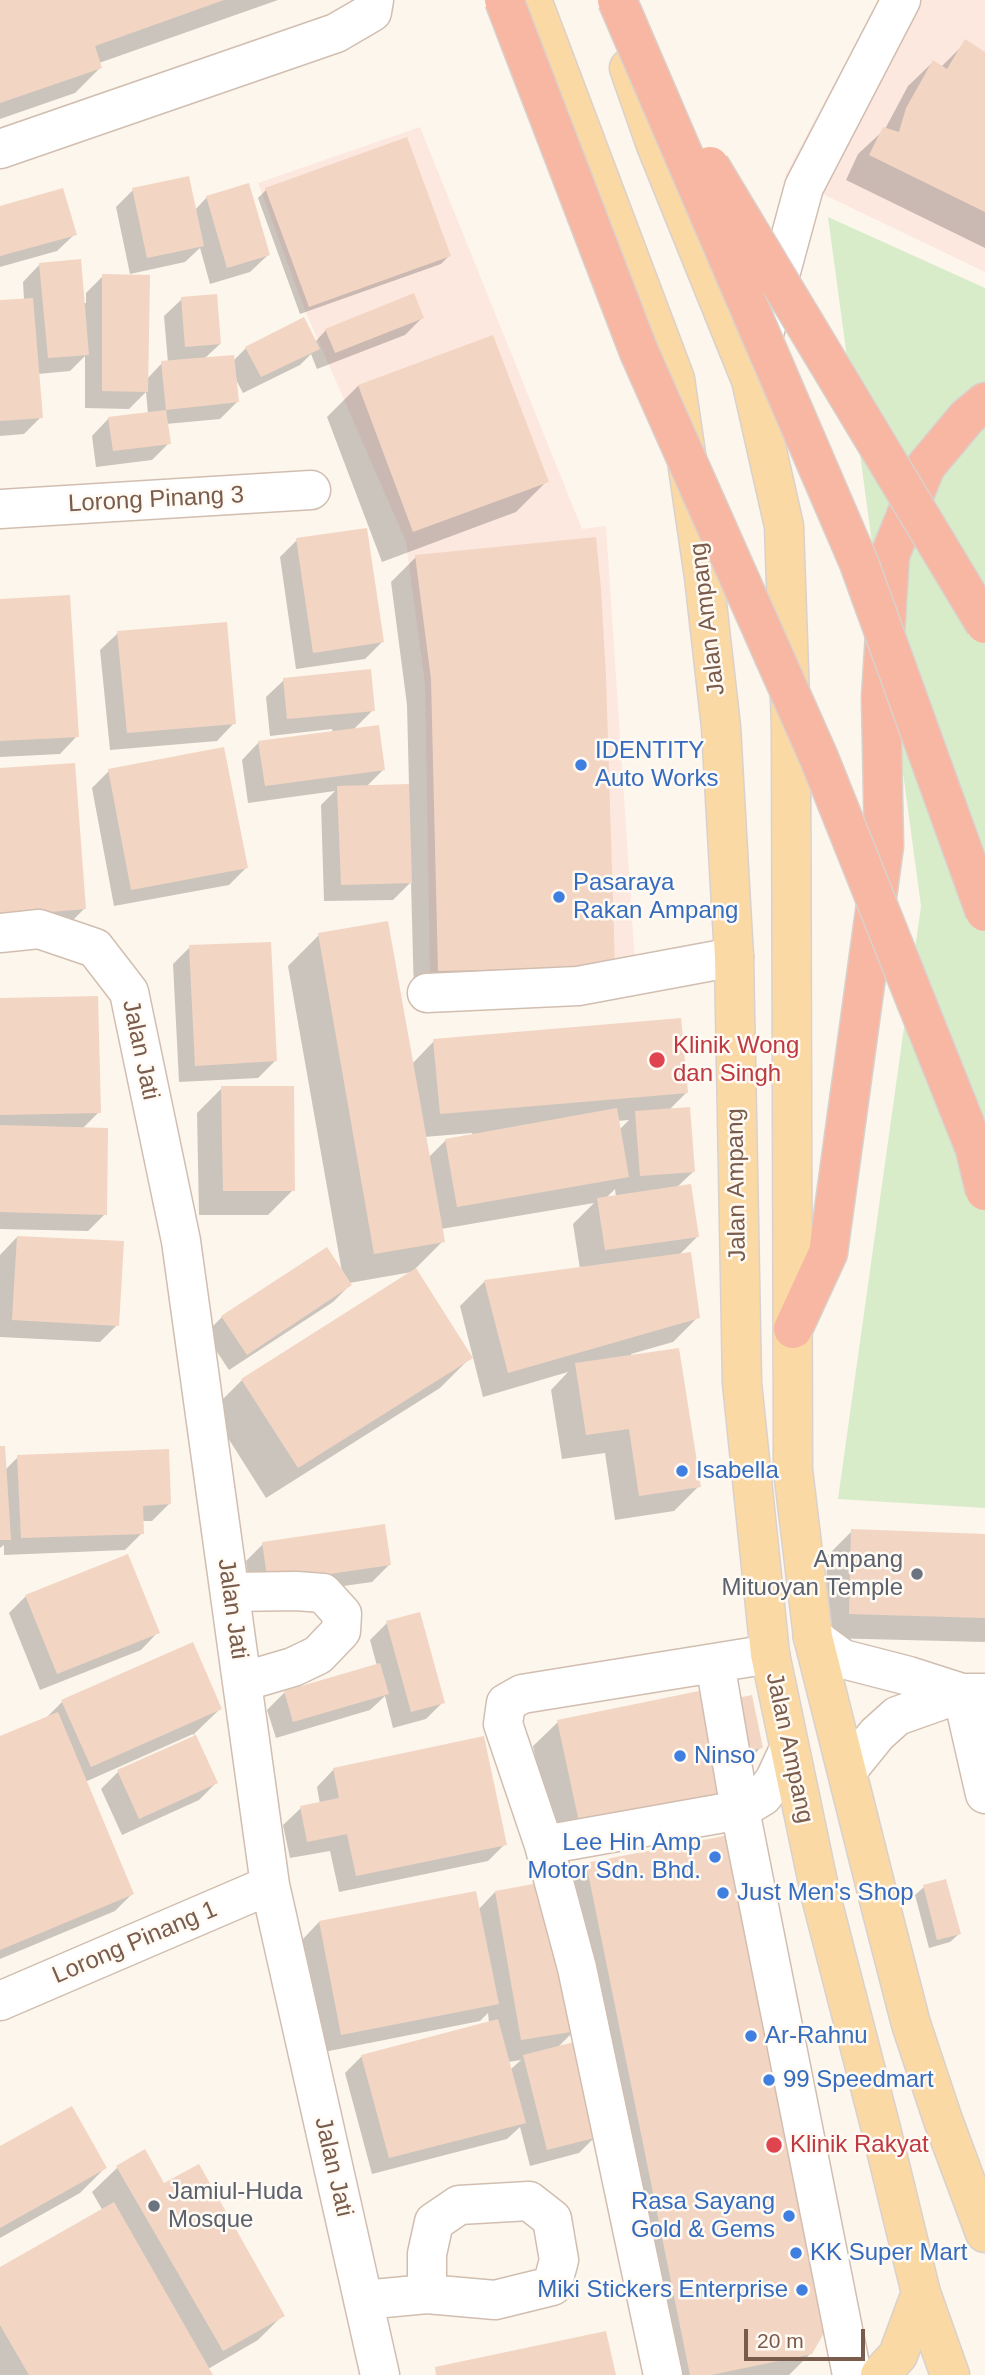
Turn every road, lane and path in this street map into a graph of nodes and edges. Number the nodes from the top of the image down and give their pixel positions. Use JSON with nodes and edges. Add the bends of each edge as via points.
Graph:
{"nodes":[{"id":1,"x":374,"y":0,"type":"edge"},
{"id":2,"x":504,"y":0,"type":"edge"},
{"id":3,"x":532,"y":0,"type":"edge"},
{"id":4,"x":605,"y":0,"type":"edge"},
{"id":5,"x":617,"y":0,"type":"edge"},
{"id":6,"x":901,"y":0,"type":"edge"},
{"id":7,"x":632,"y":35,"type":"junction"},
{"id":8,"x":0,"y":149,"type":"edge"},
{"id":9,"x":751,"y":380,"type":"junction"},
{"id":10,"x":985,"y":402,"type":"edge"},
{"id":11,"x":312,"y":491,"type":"dead end"},
{"id":12,"x":0,"y":509,"type":"edge"},
{"id":13,"x":985,"y":624,"type":"edge"},
{"id":14,"x":985,"y":912,"type":"edge"},
{"id":15,"x":0,"y":933,"type":"edge"},
{"id":16,"x":734,"y":957,"type":"junction"},
{"id":17,"x":427,"y":993,"type":"dead end"},
{"id":18,"x":985,"y":1191,"type":"edge"},
{"id":19,"x":793,"y":1329,"type":"junction"},
{"id":20,"x":230,"y":1592,"type":"junction"},
{"id":21,"x":813,"y":1637,"type":"junction"},
{"id":22,"x":770,"y":1654,"type":"junction"},
{"id":23,"x":715,"y":1662,"type":"junction"},
{"id":24,"x":242,"y":1682,"type":"junction"},
{"id":25,"x":974,"y":1693,"type":"edge"},
{"id":26,"x":789,"y":1749,"type":"junction"},
{"id":27,"x":847,"y":1770,"type":"junction"},
{"id":28,"x":985,"y":1794,"type":"edge"},
{"id":29,"x":740,"y":1810,"type":"junction"},
{"id":30,"x":544,"y":1845,"type":"junction"},
{"id":31,"x":270,"y":1885,"type":"junction"},
{"id":32,"x":0,"y":2001,"type":"edge"},
{"id":33,"x":985,"y":2233,"type":"edge"},
{"id":34,"x":427,"y":2294,"type":"dead end"},
{"id":35,"x":921,"y":2294,"type":"junction"},
{"id":36,"x":363,"y":2300,"type":"junction"},
{"id":37,"x":380,"y":2375,"type":"edge"},
{"id":38,"x":663,"y":2375,"type":"edge"},
{"id":39,"x":852,"y":2375,"type":"edge"},
{"id":40,"x":880,"y":2375,"type":"edge"},
{"id":41,"x":950,"y":2375,"type":"edge"}],
"edges":[{"from":1,"to":8,"type":"street","via":[[372,12],[336,33]]},
{"from":2,"to":18,"type":"highway","bridge":true,"via":[[639,352],[819,758],[975,1149]]},
{"from":3,"to":16,"type":"main road","name":"Jalan Ampang","via":[[675,379],[705,578],[721,727]]},
{"from":4,"to":9,"type":"main road","name":"Jalan Ampang","via":[[656,145]]},
{"from":5,"to":7,"type":"highway","bridge":true},
{"from":6,"to":9,"type":"street","via":[[804,187]]},
{"from":7,"to":13,"type":"highway","bridge":true},
{"from":7,"to":14,"type":"highway","bridge":true,"via":[[859,563]]},
{"from":9,"to":19,"type":"main road","name":"Jalan Ampang","via":[[785,526],[791,728]]},
{"from":10,"to":19,"type":"highway","via":[[926,466],[890,555],[881,697],[884,846],[828,1253]]},
{"from":11,"to":12,"type":"street","name":"Lorong Pinang 3"},
{"from":15,"to":20,"type":"street","name":"Jalan Jati","via":[[39,929],[95,948],[129,992],[181,1241]]},
{"from":16,"to":17,"type":"street","via":[[578,986]]},
{"from":16,"to":22,"type":"main road","name":"Jalan Ampang","via":[[742,1383]]},
{"from":19,"to":21,"type":"main road","name":"Jalan Ampang","via":[[793,1470]]},
{"from":20,"to":24,"type":"street","name":"Jalan Jati"},
{"from":20,"to":24,"type":"street","via":[[324,1593],[342,1614],[341,1631],[318,1655]]},
{"from":21,"to":25,"type":"street","via":[[842,1659]]},
{"from":21,"to":27,"type":"main road","name":"Jalan Ampang"},
{"from":22,"to":23,"type":"street"},
{"from":22,"to":26,"type":"main road","name":"Jalan Ampang"},
{"from":23,"to":29,"type":"street"},
{"from":23,"to":30,"type":"street","via":[[522,1694],[506,1703],[503,1724]]},
{"from":24,"to":31,"type":"street","name":"Jalan Jati"},
{"from":25,"to":27,"type":"street","via":[[897,1716]]},
{"from":25,"to":28,"type":"street"},
{"from":26,"to":29,"type":"street","via":[[763,1796]]},
{"from":26,"to":35,"type":"main road","name":"Jalan Ampang","via":[[821,1897]]},
{"from":27,"to":33,"type":"main road","name":"Jalan Ampang","via":[[911,2024]]},
{"from":29,"to":30,"type":"street"},
{"from":29,"to":39,"type":"street"},
{"from":30,"to":38,"type":"street","via":[[577,1968]]},
{"from":31,"to":32,"type":"street","name":"Lorong Pinang 1"},
{"from":31,"to":36,"type":"street","name":"Jalan Jati"},
{"from":34,"to":36,"type":"street"},
{"from":35,"to":40,"type":"main road","via":[[898,2354]]},
{"from":35,"to":41,"type":"main road","name":"Jalan Ampang"},
{"from":36,"to":37,"type":"street","name":"Jalan Jati"}]}
